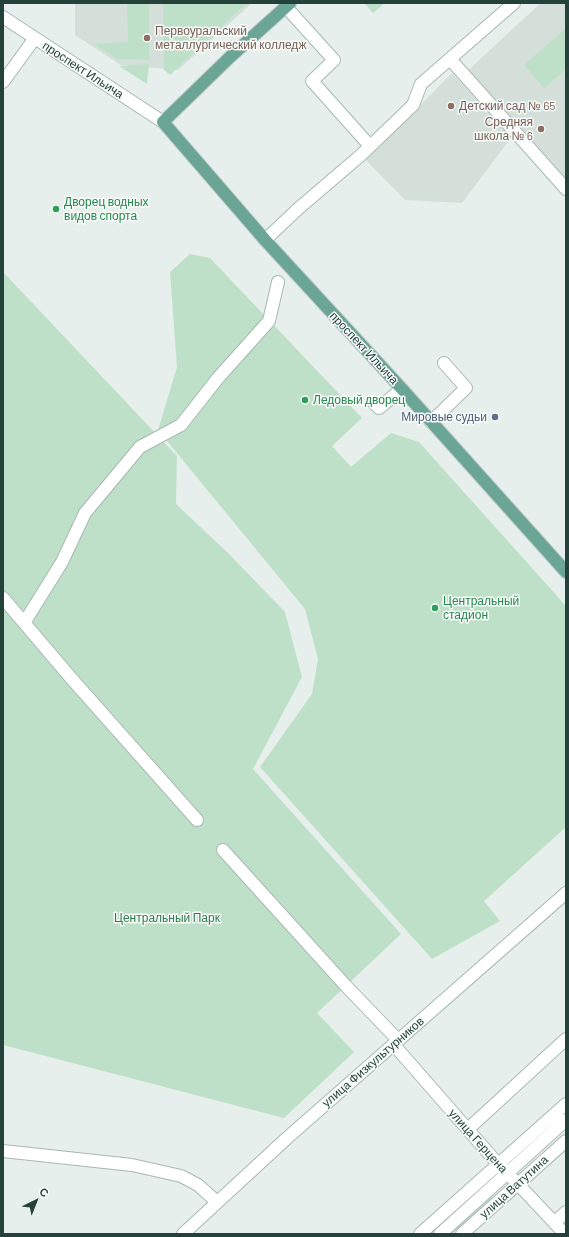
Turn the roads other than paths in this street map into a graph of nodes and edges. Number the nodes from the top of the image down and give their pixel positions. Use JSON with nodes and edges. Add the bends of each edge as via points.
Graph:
{"nodes":[{"id":1,"x":514,"y":3,"type":"edge"},
{"id":2,"x":288,"y":5,"type":"edge"},
{"id":3,"x":3,"y":17,"type":"edge"},
{"id":4,"x":34,"y":38,"type":"junction"},
{"id":5,"x":450,"y":59,"type":"junction"},
{"id":6,"x":9,"y":68,"type":"edge"},
{"id":7,"x":3,"y":82,"type":"edge"},
{"id":8,"x":163,"y":122,"type":"junction"},
{"id":9,"x":370,"y":146,"type":"junction"},
{"id":10,"x":566,"y":189,"type":"edge"},
{"id":11,"x":265,"y":240,"type":"junction"},
{"id":12,"x":278,"y":282,"type":"dead end"},
{"id":13,"x":444,"y":363,"type":"dead end"},
{"id":14,"x":402,"y":389,"type":"junction"},
{"id":15,"x":374,"y":403,"type":"dead end"},
{"id":16,"x":431,"y":422,"type":"junction"},
{"id":17,"x":566,"y":572,"type":"edge"},
{"id":18,"x":3,"y":598,"type":"edge"},
{"id":19,"x":24,"y":623,"type":"junction"},
{"id":20,"x":197,"y":820,"type":"dead end"},
{"id":21,"x":223,"y":850,"type":"dead end"},
{"id":22,"x":566,"y":893,"type":"edge"},
{"id":23,"x":566,"y":1039,"type":"edge"},
{"id":24,"x":396,"y":1043,"type":"junction"},
{"id":25,"x":566,"y":1104,"type":"edge"},
{"id":26,"x":566,"y":1120,"type":"edge"},
{"id":27,"x":468,"y":1129,"type":"junction"},
{"id":28,"x":566,"y":1141,"type":"edge"},
{"id":29,"x":3,"y":1151,"type":"edge"},
{"id":30,"x":498,"y":1164,"type":"junction"},
{"id":31,"x":508,"y":1174,"type":"junction"},
{"id":32,"x":518,"y":1184,"type":"junction"},
{"id":33,"x":217,"y":1202,"type":"junction"},
{"id":34,"x":566,"y":1212,"type":"edge"},
{"id":35,"x":554,"y":1222,"type":"junction"},
{"id":36,"x":182,"y":1234,"type":"edge"},
{"id":37,"x":420,"y":1234,"type":"edge"},
{"id":38,"x":440,"y":1234,"type":"edge"},
{"id":39,"x":462,"y":1234,"type":"edge"},
{"id":40,"x":565,"y":1234,"type":"edge"}],
"edges":[{"from":1,"to":5,"type":"street"},
{"from":2,"to":8,"type":"main road"},
{"from":2,"to":9,"type":"street","via":[[334,60],[312,81]]},
{"from":3,"to":4,"type":"street","name":"проспект Ильича"},
{"from":4,"to":6,"type":"street"},
{"from":4,"to":8,"type":"street","name":"проспект Ильича"},
{"from":5,"to":9,"type":"street","via":[[422,84],[413,105]]},
{"from":5,"to":10,"type":"street"},
{"from":6,"to":7,"type":"street"},
{"from":8,"to":11,"type":"main road","name":"проспект Ильича"},
{"from":9,"to":11,"type":"street"},
{"from":11,"to":14,"type":"main road","name":"проспект Ильича"},
{"from":12,"to":19,"type":"street","via":[[268,321],[181,425],[140,447],[84,513],[62,562]]},
{"from":13,"to":16,"type":"street","via":[[466,388]]},
{"from":14,"to":15,"type":"street","via":[[379,408]]},
{"from":14,"to":16,"type":"main road","name":"проспект Ильича"},
{"from":16,"to":17,"type":"main road","name":"проспект Ильича"},
{"from":18,"to":19,"type":"street"},
{"from":19,"to":20,"type":"street"},
{"from":21,"to":24,"type":"street","name":"улица Герцена"},
{"from":22,"to":24,"type":"street","name":"улица Физкультурников"},
{"from":23,"to":27,"type":"street"},
{"from":24,"to":27,"type":"street","name":"улица Герцена"},
{"from":24,"to":33,"type":"street","name":"улица Физкультурников"},
{"from":25,"to":30,"type":"street"},
{"from":26,"to":31,"type":"street"},
{"from":27,"to":30,"type":"street","name":"улица Герцена"},
{"from":28,"to":32,"type":"street","name":"улица Ватутина"},
{"from":29,"to":33,"type":"street","via":[[132,1165],[181,1176],[198,1185]]},
{"from":30,"to":31,"type":"street","name":"улица Герцена"},
{"from":30,"to":37,"type":"street"},
{"from":31,"to":32,"type":"street","name":"улица Герцена"},
{"from":31,"to":38,"type":"street"},
{"from":32,"to":35,"type":"street","name":"улица Герцена"},
{"from":32,"to":39,"type":"street","name":"улица Ватутина"},
{"from":33,"to":36,"type":"street","name":"улица Физкультурников"},
{"from":34,"to":35,"type":"street"},
{"from":35,"to":40,"type":"street","name":"улица Герцена"}]}
